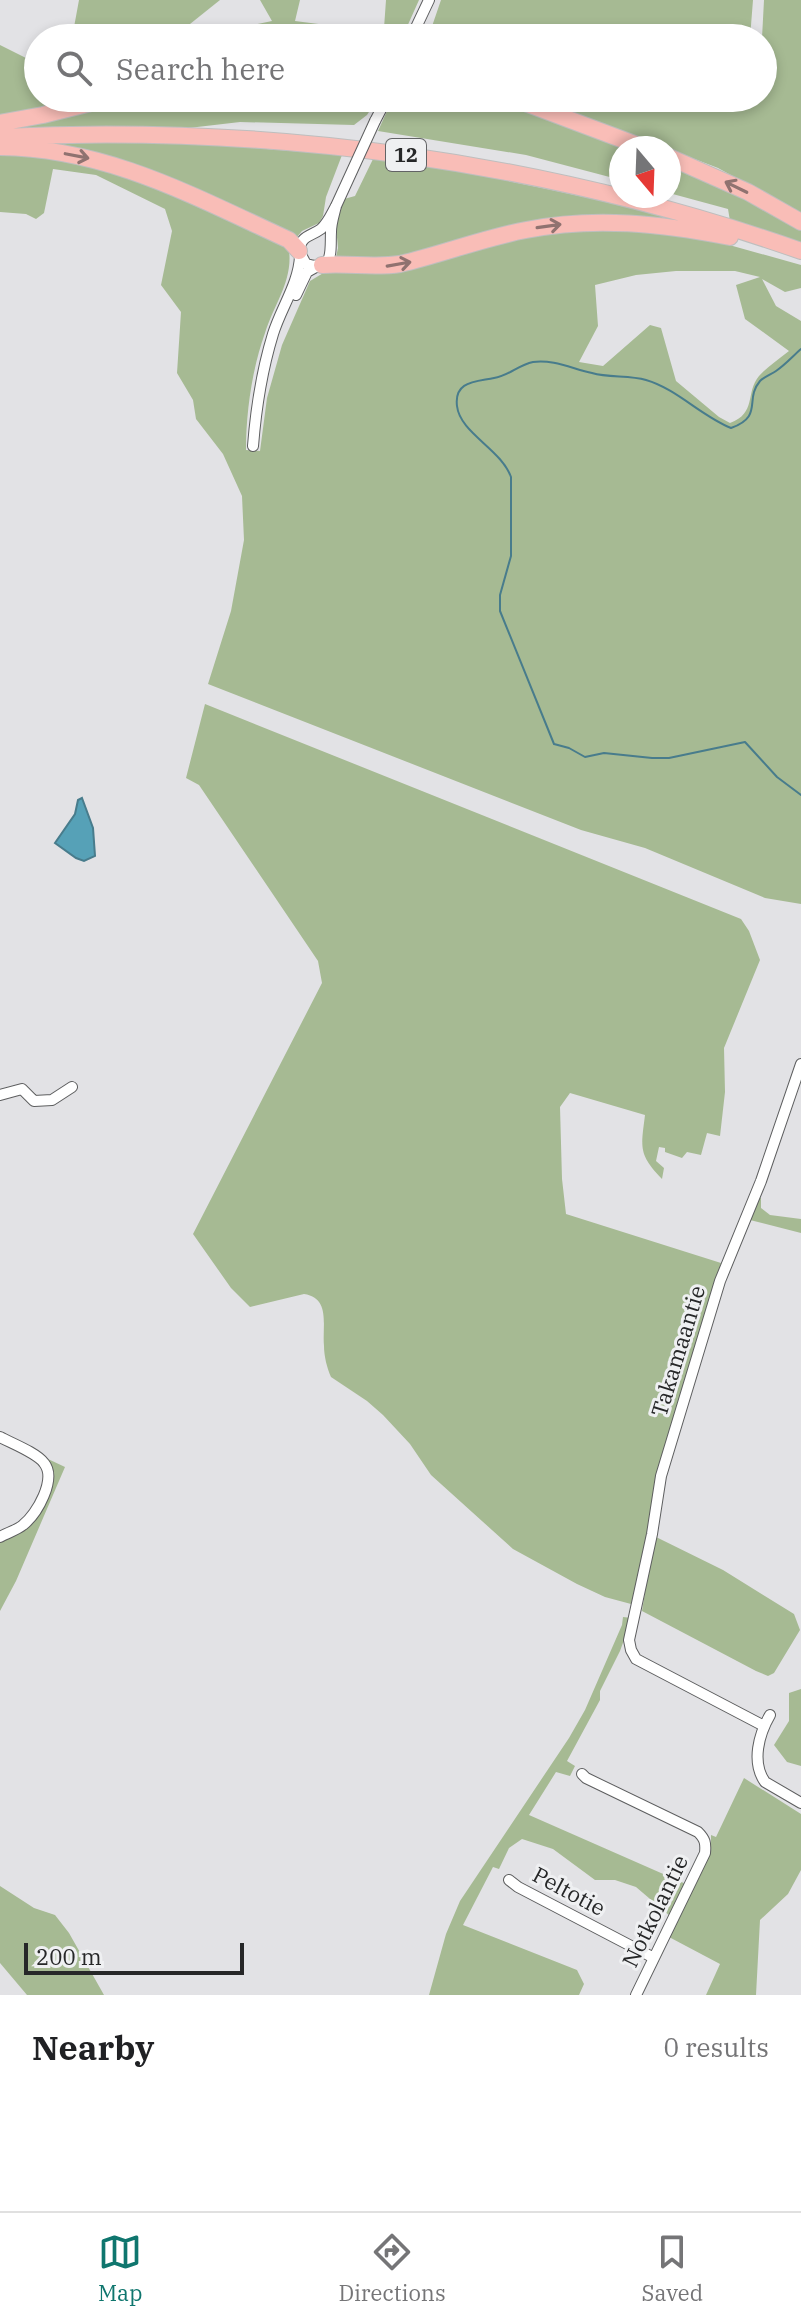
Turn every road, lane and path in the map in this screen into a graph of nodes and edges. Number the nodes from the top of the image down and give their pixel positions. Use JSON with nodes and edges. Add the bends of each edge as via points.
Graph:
{"nodes":[{"id":1,"x":431,"y":0,"type":"edge"},
{"id":2,"x":418,"y":24,"type":"edge"},
{"id":3,"x":423,"y":24,"type":"edge"},
{"id":4,"x":57,"y":112,"type":"edge"},
{"id":5,"x":379,"y":112,"type":"edge"},
{"id":6,"x":549,"y":112,"type":"edge"},
{"id":7,"x":0,"y":123,"type":"edge"},
{"id":8,"x":613,"y":136,"type":"edge"},
{"id":9,"x":0,"y":137,"type":"edge"},
{"id":10,"x":0,"y":147,"type":"edge"},
{"id":11,"x":681,"y":162,"type":"edge"},
{"id":12,"x":336,"y":206,"type":"junction"},
{"id":13,"x":801,"y":222,"type":"edge"},
{"id":14,"x":801,"y":253,"type":"edge"},
{"id":15,"x":300,"y":254,"type":"junction"},
{"id":16,"x":319,"y":266,"type":"junction"},
{"id":17,"x":268,"y":354,"type":"junction"},
{"id":18,"x":253,"y":446,"type":"dead end"},
{"id":19,"x":801,"y":1064,"type":"edge"},
{"id":20,"x":72,"y":1087,"type":"dead end"},
{"id":21,"x":0,"y":1095,"type":"edge"},
{"id":22,"x":0,"y":1437,"type":"edge"},
{"id":23,"x":0,"y":1537,"type":"edge"},
{"id":24,"x":770,"y":1715,"type":"dead end"},
{"id":25,"x":764,"y":1726,"type":"junction"},
{"id":26,"x":582,"y":1774,"type":"dead end"},
{"id":27,"x":801,"y":1803,"type":"edge"},
{"id":28,"x":509,"y":1880,"type":"dead end"},
{"id":29,"x":654,"y":1958,"type":"junction"},
{"id":30,"x":636,"y":1995,"type":"edge"}],
"edges":[{"from":1,"to":2,"type":"street"},
{"from":1,"to":3,"type":"street"},
{"from":4,"to":7,"type":"highway"},
{"from":5,"to":12,"type":"street","bridge":true},
{"from":6,"to":8,"type":"highway"},
{"from":9,"to":14,"type":"highway","number":"12","via":[[223,138],[418,156],[616,196]]},
{"from":10,"to":15,"type":"highway","one_way":true,"via":[[64,153],[140,173],[289,240]]},
{"from":13,"to":11,"type":"highway","one_way":true},
{"from":12,"to":15,"type":"street","via":[[321,228],[301,241]]},
{"from":12,"to":16,"type":"street","via":[[332,254]]},
{"from":16,"to":14,"type":"highway","one_way":true,"via":[[400,264],[523,230],[608,222],[690,230]]},
{"from":15,"to":16,"type":"street","via":[[306,264]]},
{"from":15,"to":17,"type":"street"},
{"from":16,"to":17,"type":"street","via":[[304,276]]},
{"from":17,"to":18,"type":"street"},
{"from":19,"to":25,"type":"street","name":"Takamaantie","via":[[720,1281],[661,1476],[629,1640],[636,1659]]},
{"from":20,"to":21,"type":"street","via":[[52,1100],[34,1101],[22,1089]]},
{"from":22,"to":23,"type":"street","via":[[43,1460],[48,1482],[44,1498],[24,1524]]},
{"from":24,"to":25,"type":"street"},
{"from":25,"to":27,"type":"street","via":[[758,1754],[761,1776]]},
{"from":26,"to":29,"type":"street","name":"Notkolantie","via":[[704,1839],[705,1853]]},
{"from":28,"to":29,"type":"street","name":"Peltotie"},
{"from":29,"to":30,"type":"street","name":"Notkolantie"}]}
